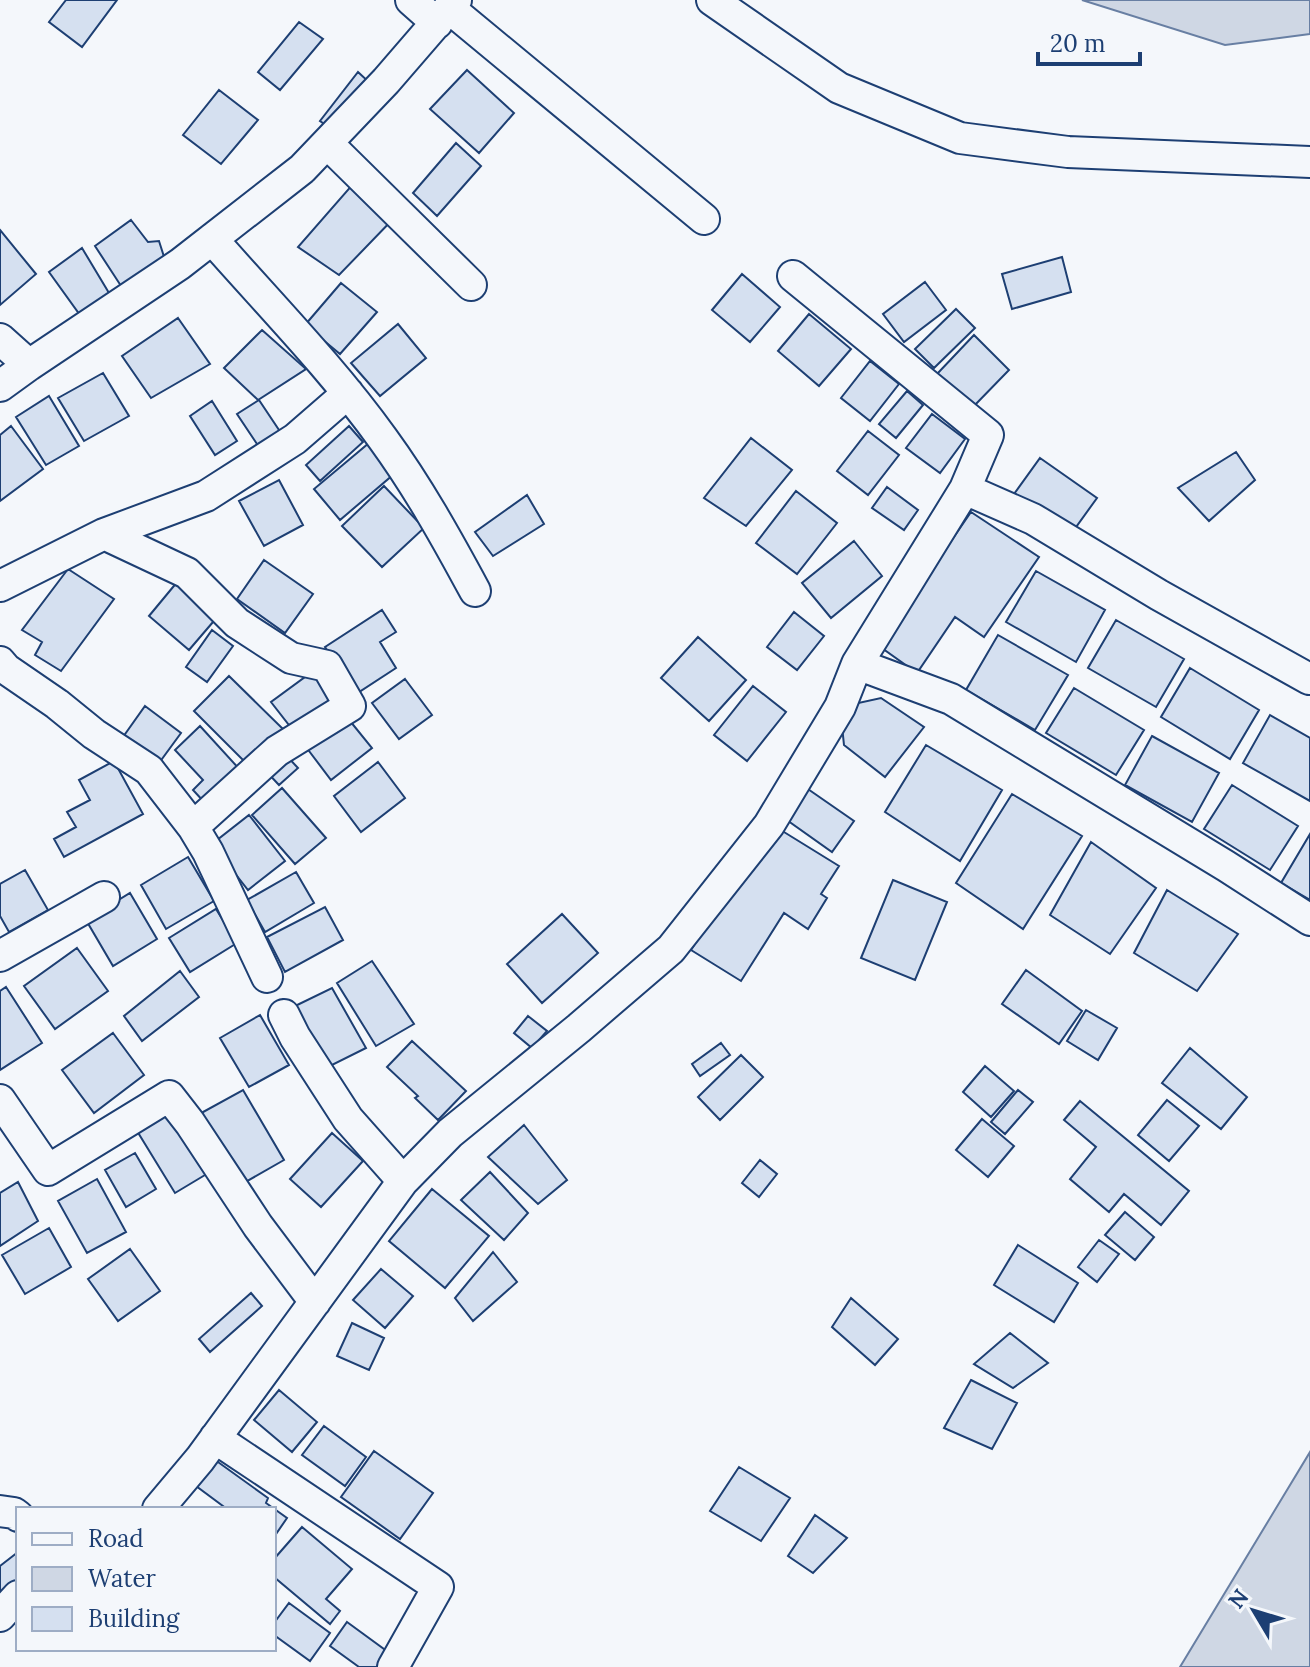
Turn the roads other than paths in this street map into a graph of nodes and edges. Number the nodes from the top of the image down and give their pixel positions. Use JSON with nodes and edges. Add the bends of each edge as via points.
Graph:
{"nodes":[{"id":1,"x":411,"y":0,"type":"edge"},
{"id":2,"x":712,"y":0,"type":"edge"},
{"id":3,"x":447,"y":10,"type":"edge"},
{"id":4,"x":327,"y":143,"type":"junction"},
{"id":5,"x":1310,"y":162,"type":"edge"},
{"id":6,"x":704,"y":219,"type":"dead end"},
{"id":7,"x":212,"y":239,"type":"junction"},
{"id":8,"x":793,"y":276,"type":"dead end"},
{"id":9,"x":471,"y":285,"type":"dead end"},
{"id":10,"x":0,"y":339,"type":"edge"},
{"id":11,"x":29,"y":365,"type":"junction"},
{"id":12,"x":0,"y":386,"type":"edge"},
{"id":13,"x":348,"y":393,"type":"junction"},
{"id":14,"x":965,"y":489,"type":"junction"},
{"id":15,"x":104,"y":534,"type":"junction"},
{"id":16,"x":0,"y":586,"type":"edge"},
{"id":17,"x":475,"y":591,"type":"dead end"},
{"id":18,"x":0,"y":662,"type":"edge"},
{"id":19,"x":857,"y":664,"type":"junction"},
{"id":20,"x":1309,"y":679,"type":"edge"},
{"id":21,"x":193,"y":827,"type":"junction"},
{"id":22,"x":104,"y":897,"type":"dead end"},
{"id":23,"x":1310,"y":920,"type":"edge"},
{"id":24,"x":0,"y":956,"type":"edge"},
{"id":25,"x":267,"y":977,"type":"dead end"},
{"id":26,"x":284,"y":1015,"type":"dead end"},
{"id":27,"x":0,"y":1100,"type":"edge"},
{"id":28,"x":403,"y":1181,"type":"junction"},
{"id":29,"x":315,"y":1302,"type":"junction"},
{"id":30,"x":215,"y":1438,"type":"junction"},
{"id":31,"x":160,"y":1507,"type":"edge"},
{"id":32,"x":16,"y":1598,"type":"edge"},
{"id":33,"x":0,"y":1616,"type":"edge"},
{"id":34,"x":393,"y":1667,"type":"edge"}],
"edges":[{"from":1,"to":3,"type":"street"},
{"from":2,"to":5,"type":"street","via":[[839,88],[960,138],[1068,152]]},
{"from":3,"to":4,"type":"street"},
{"from":3,"to":6,"type":"street"},
{"from":4,"to":7,"type":"street"},
{"from":4,"to":9,"type":"street"},
{"from":7,"to":11,"type":"street"},
{"from":7,"to":13,"type":"street"},
{"from":8,"to":14,"type":"street","via":[[988,435]]},
{"from":10,"to":11,"type":"street"},
{"from":11,"to":12,"type":"street"},
{"from":13,"to":15,"type":"street","via":[[295,439],[206,496]]},
{"from":13,"to":17,"type":"street","via":[[434,516]]},
{"from":14,"to":19,"type":"street"},
{"from":14,"to":20,"type":"street","via":[[1033,519]]},
{"from":15,"to":16,"type":"street"},
{"from":15,"to":21,"type":"street","via":[[187,573],[237,623],[291,658],[327,666],[350,706],[277,751]]},
{"from":18,"to":21,"type":"street","via":[[149,770]]},
{"from":19,"to":23,"type":"street","via":[[951,699]]},
{"from":19,"to":28,"type":"street","via":[[840,707],[769,825],[671,949],[450,1133]]},
{"from":21,"to":25,"type":"street"},
{"from":22,"to":24,"type":"street"},
{"from":26,"to":28,"type":"street","via":[[348,1119]]},
{"from":27,"to":29,"type":"street","via":[[48,1170],[169,1096]]},
{"from":28,"to":29,"type":"street"},
{"from":29,"to":30,"type":"street"},
{"from":30,"to":31,"type":"street"},
{"from":30,"to":34,"type":"street","via":[[438,1587]]},
{"from":32,"to":33,"type":"street"}]}
